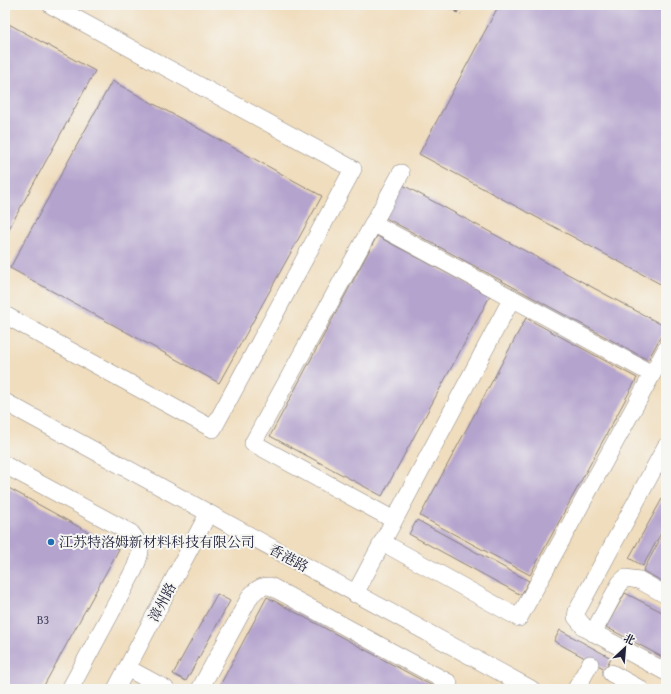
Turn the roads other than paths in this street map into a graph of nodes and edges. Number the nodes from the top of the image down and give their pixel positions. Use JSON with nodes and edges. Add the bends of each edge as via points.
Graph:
{"nodes":[{"id":1,"x":51,"y":5,"type":"edge"},
{"id":2,"x":401,"y":173,"type":"dead end"},
{"id":3,"x":373,"y":223,"type":"junction"},
{"id":4,"x":512,"y":298,"type":"junction"},
{"id":5,"x":5,"y":315,"type":"edge"},
{"id":6,"x":666,"y":349,"type":"edge"},
{"id":7,"x":652,"y":374,"type":"junction"},
{"id":8,"x":7,"y":409,"type":"edge"},
{"id":9,"x":666,"y":446,"type":"edge"},
{"id":10,"x":5,"y":465,"type":"edge"},
{"id":11,"x":208,"y":514,"type":"junction"},
{"id":12,"x":394,"y":520,"type":"junction"},
{"id":13,"x":382,"y":542,"type":"junction"},
{"id":14,"x":355,"y":594,"type":"junction"},
{"id":15,"x":666,"y":595,"type":"edge"},
{"id":16,"x":593,"y":633,"type":"junction"},
{"id":17,"x":590,"y":664,"type":"dead end"},
{"id":18,"x":127,"y":668,"type":"junction"},
{"id":19,"x":666,"y":672,"type":"edge"},
{"id":20,"x":611,"y":673,"type":"dead end"},
{"id":21,"x":70,"y":689,"type":"edge"},
{"id":22,"x":116,"y":689,"type":"edge"},
{"id":23,"x":166,"y":689,"type":"edge"},
{"id":24,"x":200,"y":689,"type":"edge"},
{"id":25,"x":445,"y":689,"type":"edge"},
{"id":26,"x":531,"y":689,"type":"edge"},
{"id":27,"x":576,"y":689,"type":"edge"},
{"id":28,"x":640,"y":689,"type":"edge"}],
"edges":[{"from":1,"to":5,"type":"street","via":[[353,170],[213,429]]},
{"from":2,"to":3,"type":"street"},
{"from":3,"to":4,"type":"street"},
{"from":3,"to":12,"type":"street","via":[[253,443]]},
{"from":4,"to":7,"type":"street"},
{"from":4,"to":12,"type":"street"},
{"from":6,"to":7,"type":"street"},
{"from":7,"to":13,"type":"street","via":[[519,618]]},
{"from":8,"to":11,"type":"street","name":"香港路"},
{"from":9,"to":16,"type":"street","via":[[577,611],[576,617],[580,623]]},
{"from":10,"to":21,"type":"street","via":[[131,533],[140,543],[141,554],[134,570]]},
{"from":11,"to":14,"type":"street","name":"香港路"},
{"from":11,"to":18,"type":"street","name":"漳州路"},
{"from":12,"to":13,"type":"street"},
{"from":13,"to":14,"type":"street"},
{"from":14,"to":26,"type":"street","name":"香港路"},
{"from":15,"to":16,"type":"street","via":[[640,580],[625,578]]},
{"from":16,"to":19,"type":"street"},
{"from":17,"to":27,"type":"street"},
{"from":18,"to":22,"type":"street","name":"漳州路"},
{"from":18,"to":23,"type":"street"},
{"from":20,"to":28,"type":"street"},
{"from":24,"to":25,"type":"street","via":[[251,595],[263,586],[270,586],[449,682]]}]}
